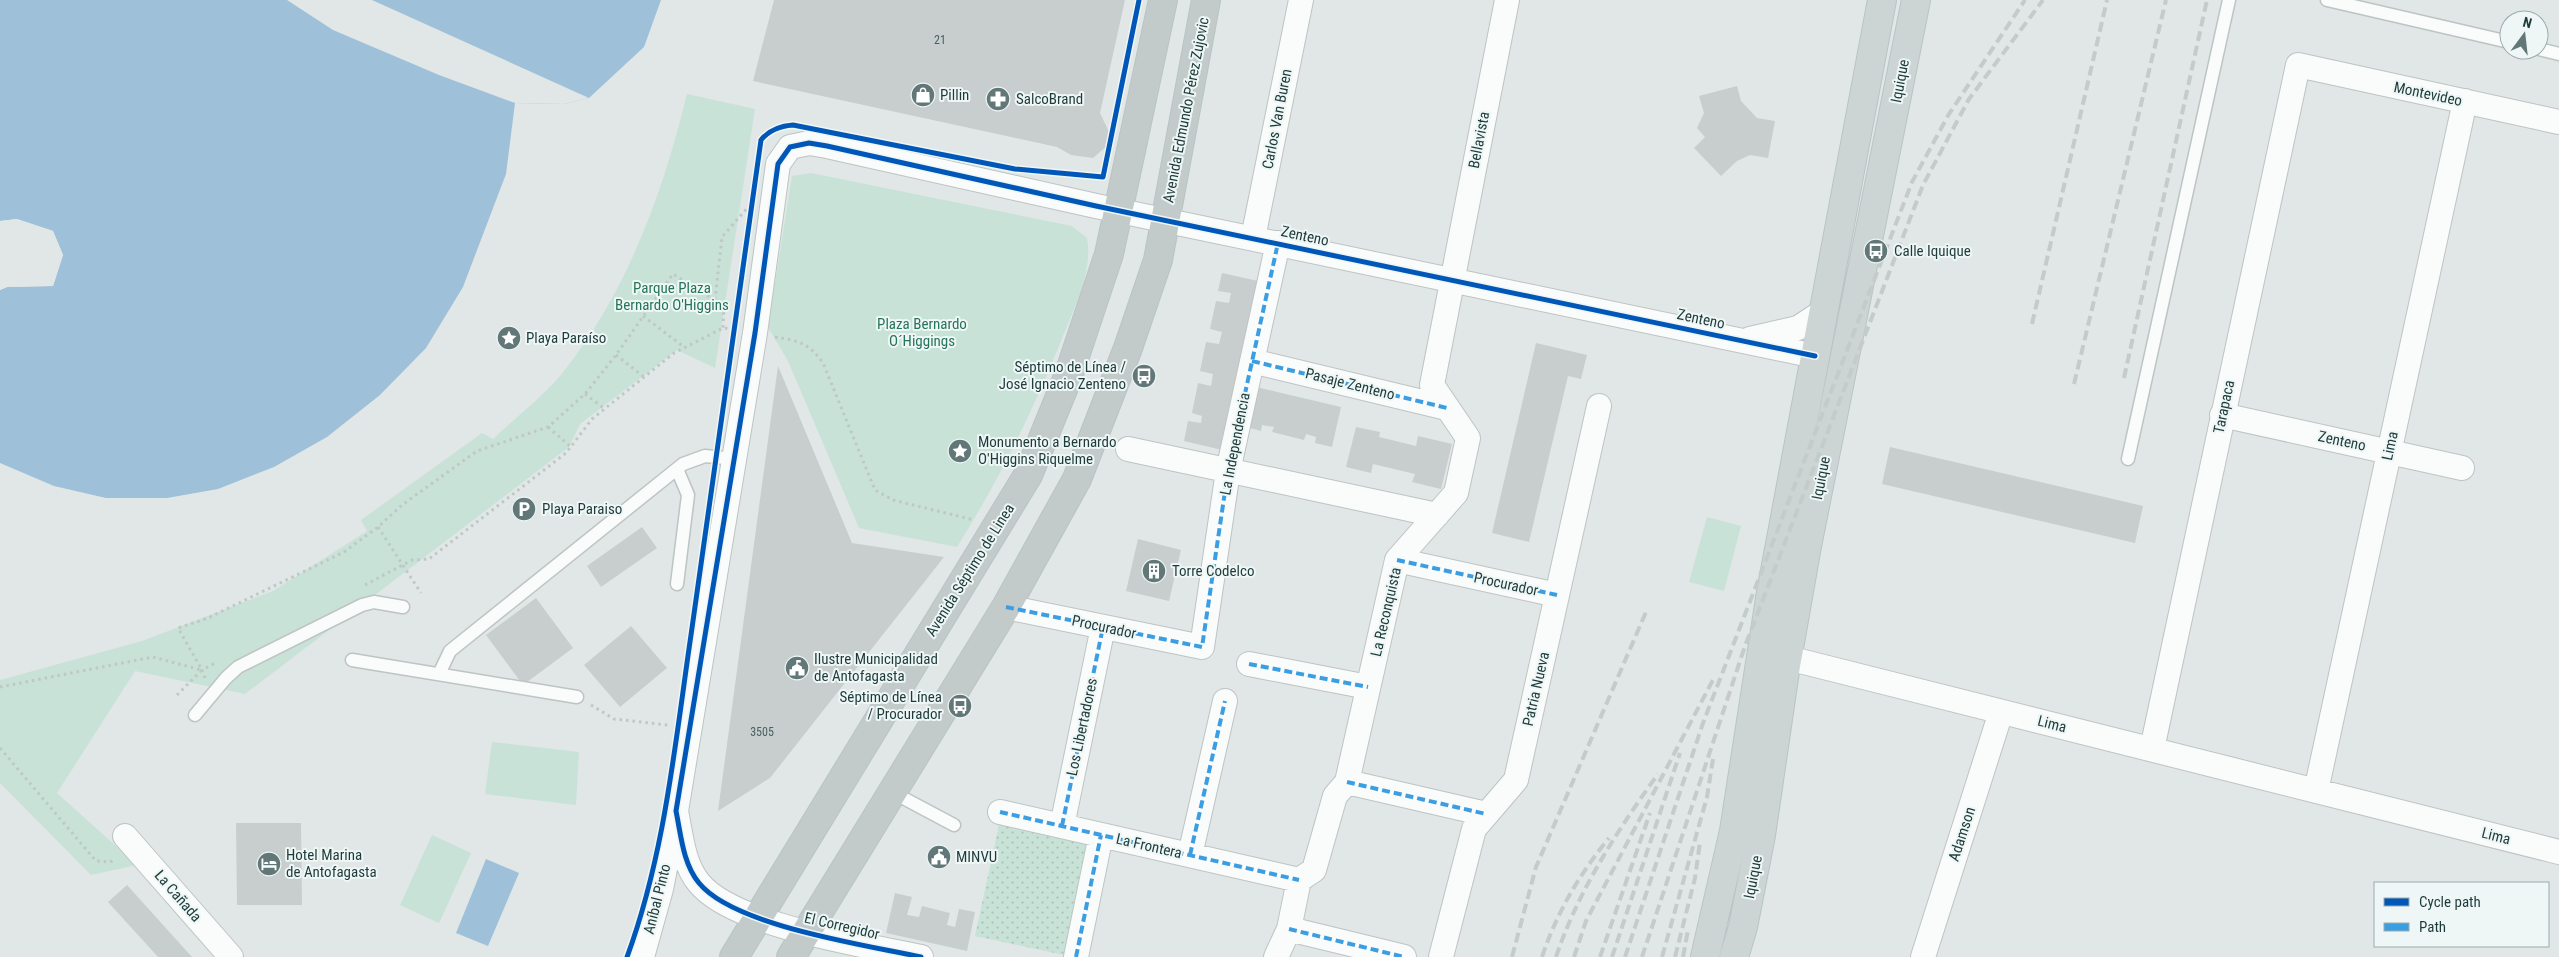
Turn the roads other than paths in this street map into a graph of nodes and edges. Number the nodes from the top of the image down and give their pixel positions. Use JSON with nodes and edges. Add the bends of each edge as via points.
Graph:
{"nodes":[{"id":1,"x":1163,"y":0,"type":"edge"},
{"id":2,"x":1206,"y":0,"type":"edge"},
{"id":3,"x":1301,"y":0,"type":"edge"},
{"id":4,"x":1507,"y":0,"type":"edge"},
{"id":5,"x":1882,"y":0,"type":"edge"},
{"id":6,"x":1916,"y":0,"type":"edge"},
{"id":7,"x":2229,"y":0,"type":"edge"},
{"id":8,"x":2327,"y":0,"type":"edge"},
{"id":9,"x":2356,"y":3,"type":"edge"},
{"id":10,"x":2499,"y":39,"type":"edge"},
{"id":11,"x":2298,"y":65,"type":"joint"},
{"id":12,"x":2465,"y":101,"type":"junction"},
{"id":13,"x":2559,"y":122,"type":"edge"},
{"id":14,"x":790,"y":147,"type":"joint"},
{"id":15,"x":1119,"y":210,"type":"junction"},
{"id":16,"x":1165,"y":219,"type":"junction"},
{"id":17,"x":1253,"y":238,"type":"junction"},
{"id":18,"x":1278,"y":243,"type":"junction"},
{"id":19,"x":1864,"y":261,"type":"junction"},
{"id":20,"x":1451,"y":279,"type":"junction"},
{"id":21,"x":1824,"y":311,"type":"junction"},
{"id":22,"x":1744,"y":341,"type":"junction"},
{"id":23,"x":1815,"y":356,"type":"junction"},
{"id":24,"x":1252,"y":361,"type":"junction"},
{"id":25,"x":1599,"y":406,"type":"dead end"},
{"id":26,"x":1447,"y":408,"type":"junction"},
{"id":27,"x":2222,"y":415,"type":"junction"},
{"id":28,"x":1128,"y":449,"type":"dead end"},
{"id":29,"x":2389,"y":452,"type":"junction"},
{"id":30,"x":734,"y":459,"type":"junction"},
{"id":31,"x":2128,"y":459,"type":"dead end"},
{"id":32,"x":2462,"y":468,"type":"dead end"},
{"id":33,"x":677,"y":469,"type":"junction"},
{"id":34,"x":1228,"y":470,"type":"junction"},
{"id":35,"x":1437,"y":515,"type":"junction"},
{"id":36,"x":1397,"y":560,"type":"junction"},
{"id":37,"x":677,"y":584,"type":"dead end"},
{"id":38,"x":1771,"y":592,"type":"junction"},
{"id":39,"x":1557,"y":595,"type":"junction"},
{"id":40,"x":403,"y":607,"type":"dead end"},
{"id":41,"x":1006,"y":607,"type":"junction"},
{"id":42,"x":1102,"y":627,"type":"junction"},
{"id":43,"x":1202,"y":648,"type":"joint"},
{"id":44,"x":1788,"y":658,"type":"junction"},
{"id":45,"x":352,"y":660,"type":"dead end"},
{"id":46,"x":1249,"y":664,"type":"dead end"},
{"id":47,"x":439,"y":674,"type":"junction"},
{"id":48,"x":1368,"y":687,"type":"junction"},
{"id":49,"x":577,"y":697,"type":"road end"},
{"id":50,"x":1225,"y":701,"type":"dead end"},
{"id":51,"x":2001,"y":712,"type":"junction"},
{"id":52,"x":195,"y":715,"type":"dead end"},
{"id":53,"x":2152,"y":749,"type":"junction"},
{"id":54,"x":1347,"y":782,"type":"junction"},
{"id":55,"x":2316,"y":791,"type":"junction"},
{"id":56,"x":892,"y":792,"type":"junction"},
{"id":57,"x":676,"y":811,"type":"junction"},
{"id":58,"x":1000,"y":812,"type":"dead end"},
{"id":59,"x":1486,"y":814,"type":"junction"},
{"id":60,"x":954,"y":826,"type":"dead end"},
{"id":61,"x":1062,"y":826,"type":"junction"},
{"id":62,"x":1101,"y":835,"type":"junction"},
{"id":63,"x":130,"y":842,"type":"road end"},
{"id":64,"x":2559,"y":852,"type":"edge"},
{"id":65,"x":1190,"y":855,"type":"junction"},
{"id":66,"x":1299,"y":880,"type":"junction"},
{"id":67,"x":758,"y":917,"type":"junction"},
{"id":68,"x":1289,"y":929,"type":"junction"},
{"id":69,"x":806,"y":931,"type":"junction"},
{"id":70,"x":231,"y":957,"type":"edge"},
{"id":71,"x":642,"y":957,"type":"edge"},
{"id":72,"x":734,"y":957,"type":"edge"},
{"id":73,"x":791,"y":957,"type":"edge"},
{"id":74,"x":921,"y":957,"type":"edge"},
{"id":75,"x":1076,"y":957,"type":"edge"},
{"id":76,"x":1276,"y":957,"type":"edge"},
{"id":77,"x":1404,"y":957,"type":"edge"},
{"id":78,"x":1441,"y":957,"type":"edge"},
{"id":79,"x":1704,"y":957,"type":"edge"},
{"id":80,"x":1734,"y":957,"type":"edge"},
{"id":81,"x":1923,"y":957,"type":"edge"}],
"edges":[{"from":1,"to":15,"type":"highway"},
{"from":2,"to":16,"type":"highway","name":"Avenida Edmundo Pérez Zujovic"},
{"from":3,"to":17,"type":"street","name":"Carlos Van Buren"},
{"from":4,"to":20,"type":"street","name":"Bellavista"},
{"from":5,"to":21,"type":"main road","name":"Iquique"},
{"from":6,"to":19,"type":"main road","name":"Iquique"},
{"from":7,"to":31,"type":"lane"},
{"from":8,"to":9,"type":"lane"},
{"from":9,"to":10,"type":"lane"},
{"from":11,"to":12,"type":"street","name":"Montevideo"},
{"from":11,"to":27,"type":"street","name":"Tarapaca"},
{"from":12,"to":13,"type":"street","name":"Montevideo"},
{"from":12,"to":29,"type":"street","name":"Lima"},
{"from":14,"to":15,"type":"street","name":"Zenteno","via":[[809,143],[827,146]]},
{"from":14,"to":30,"type":"street","name":"Aníbal Pinto","via":[[778,164],[740,330]]},
{"from":15,"to":16,"type":"street","name":"Zenteno"},
{"from":15,"to":67,"type":"highway","name":"Avenida Séptimo de Linea","via":[[1109,254],[1068,378],[1028,475]]},
{"from":16,"to":17,"type":"street","name":"Zenteno"},
{"from":16,"to":41,"type":"highway","via":[[1158,260],[1093,442],[1077,479]]},
{"from":17,"to":18,"type":"street","name":"Zenteno"},
{"from":18,"to":20,"type":"street","name":"Zenteno"},
{"from":18,"to":24,"type":"street","name":"La Independencia"},
{"from":19,"to":21,"type":"main road","via":[[1842,298]]},
{"from":19,"to":44,"type":"main road","name":"Iquique"},
{"from":20,"to":22,"type":"street","name":"Zenteno"},
{"from":20,"to":26,"type":"street","name":"La Reconquista","via":[[1432,385]]},
{"from":21,"to":22,"type":"street","name":"Zenteno","via":[[1798,328]]},
{"from":21,"to":23,"type":"main road","name":"Iquique"},
{"from":22,"to":23,"type":"street","name":"Zenteno"},
{"from":23,"to":38,"type":"main road","name":"Iquique"},
{"from":24,"to":26,"type":"street","name":"Pasaje Zenteno"},
{"from":24,"to":34,"type":"street","name":"La Independencia"},
{"from":25,"to":39,"type":"street","name":"Patria Nueva"},
{"from":26,"to":35,"type":"street","name":"La Reconquista","via":[[1468,438],[1456,493]]},
{"from":27,"to":29,"type":"street","name":"Zenteno"},
{"from":27,"to":53,"type":"street","name":"Tarapaca"},
{"from":28,"to":34,"type":"street"},
{"from":29,"to":32,"type":"street","name":"Zenteno"},
{"from":29,"to":55,"type":"street","name":"Lima"},
{"from":30,"to":33,"type":"lane","via":[[705,456]]},
{"from":30,"to":57,"type":"street","name":"Aníbal Pinto"},
{"from":33,"to":37,"type":"lane","via":[[688,495]]},
{"from":33,"to":47,"type":"lane","via":[[450,651]]},
{"from":34,"to":35,"type":"street"},
{"from":34,"to":43,"type":"street","name":"La Independencia"},
{"from":35,"to":36,"type":"street","name":"La Reconquista"},
{"from":36,"to":39,"type":"street","name":"Procurador"},
{"from":36,"to":48,"type":"street","name":"La Reconquista"},
{"from":38,"to":44,"type":"main road","via":[[1772,620]]},
{"from":38,"to":79,"type":"main road","name":"Iquique","via":[[1734,831]]},
{"from":39,"to":59,"type":"street","name":"Patria Nueva","via":[[1516,780]]},
{"from":40,"to":52,"type":"lane","via":[[374,602],[362,604],[238,668]]},
{"from":41,"to":42,"type":"street","name":"Procurador"},
{"from":41,"to":56,"type":"highway"},
{"from":42,"to":43,"type":"street","name":"Procurador"},
{"from":42,"to":61,"type":"street","name":"Los Libertadores"},
{"from":44,"to":51,"type":"street","name":"Lima"},
{"from":44,"to":80,"type":"main road","name":"Iquique","via":[[1761,835]]},
{"from":45,"to":47,"type":"lane"},
{"from":46,"to":48,"type":"street"},
{"from":47,"to":49,"type":"lane"},
{"from":48,"to":54,"type":"street","name":"La Reconquista"},
{"from":50,"to":65,"type":"street"},
{"from":51,"to":53,"type":"street","name":"Lima"},
{"from":51,"to":81,"type":"street","name":"Adamson"},
{"from":53,"to":55,"type":"street","name":"Lima"},
{"from":54,"to":59,"type":"street"},
{"from":54,"to":66,"type":"street","name":"La Reconquista","via":[[1335,796],[1314,870]]},
{"from":55,"to":64,"type":"street","name":"Lima"},
{"from":56,"to":60,"type":"lane"},
{"from":56,"to":69,"type":"highway"},
{"from":57,"to":67,"type":"street","name":"Aníbal Pinto","via":[[690,868],[699,883],[725,902]]},
{"from":57,"to":71,"type":"street","name":"Aníbal Pinto","via":[[661,890]]},
{"from":58,"to":61,"type":"street","name":"La Frontera"},
{"from":59,"to":78,"type":"street","name":"Patria Nueva","via":[[1474,829]]},
{"from":61,"to":62,"type":"street","name":"La Frontera"},
{"from":62,"to":65,"type":"street","name":"La Frontera"},
{"from":62,"to":75,"type":"street"},
{"from":63,"to":70,"type":"street","name":"La Cañada"},
{"from":65,"to":66,"type":"street","name":"La Frontera"},
{"from":66,"to":68,"type":"street"},
{"from":67,"to":69,"type":"street","name":"El Corregidor"},
{"from":67,"to":72,"type":"highway","name":"Avenida Séptimo de Linea"},
{"from":68,"to":76,"type":"street"},
{"from":68,"to":77,"type":"street"},
{"from":69,"to":73,"type":"highway"},
{"from":69,"to":74,"type":"street","name":"El Corregidor"}]}
